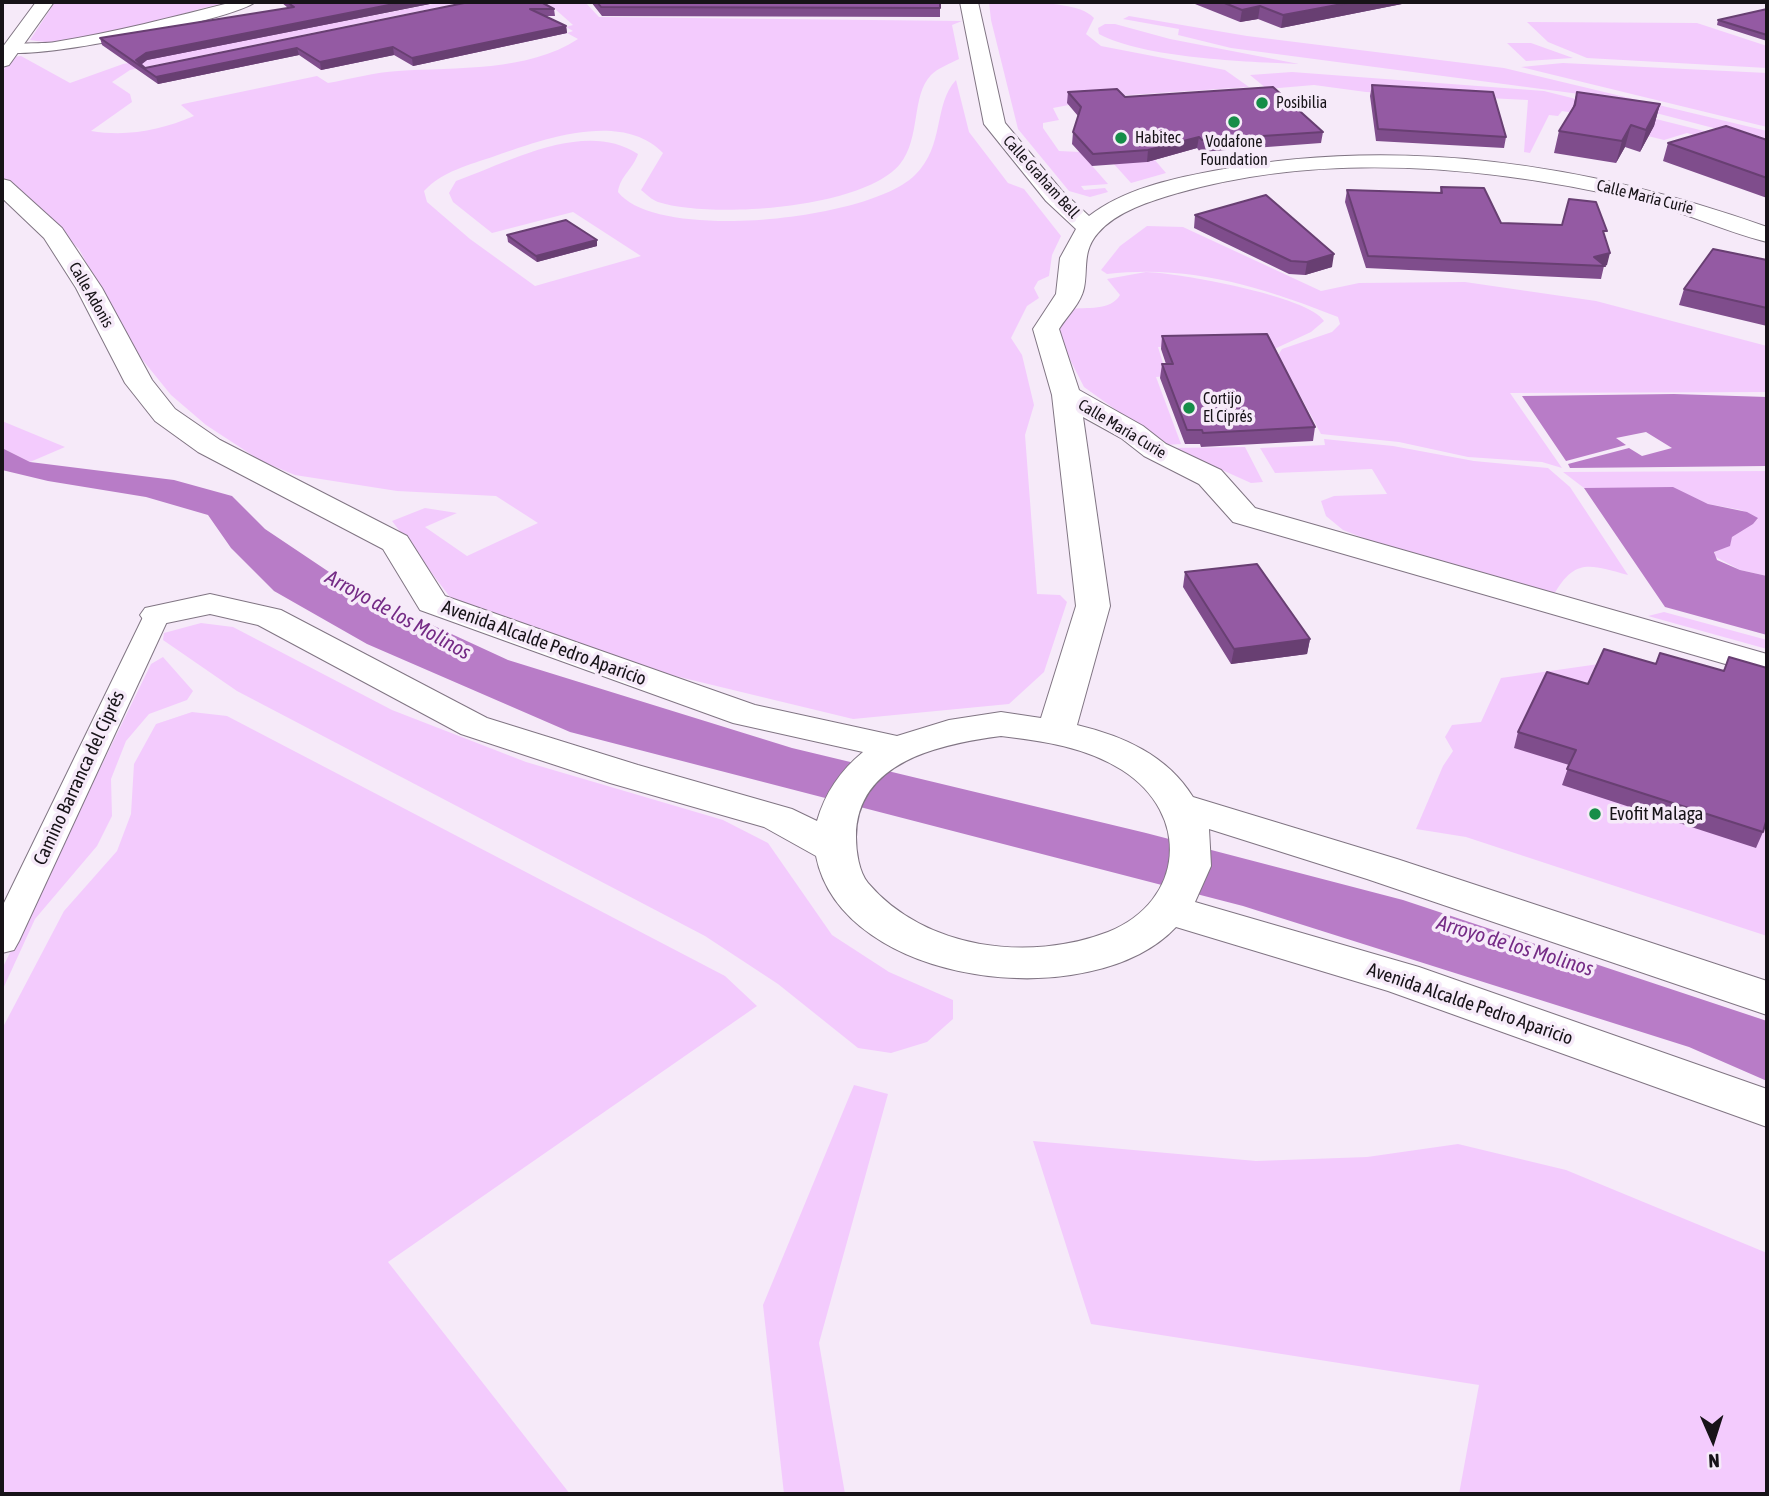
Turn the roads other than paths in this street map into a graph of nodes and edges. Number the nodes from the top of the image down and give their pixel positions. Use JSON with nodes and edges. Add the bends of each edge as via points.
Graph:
{"nodes":[{"id":1,"x":45,"y":2,"type":"edge"},
{"id":2,"x":248,"y":2,"type":"edge"},
{"id":3,"x":969,"y":2,"type":"edge"},
{"id":4,"x":6,"y":55,"type":"edge"},
{"id":5,"x":2,"y":186,"type":"edge"},
{"id":6,"x":1088,"y":228,"type":"junction"},
{"id":7,"x":1767,"y":235,"type":"edge"},
{"id":8,"x":1066,"y":396,"type":"junction"},
{"id":9,"x":166,"y":415,"type":"joint"},
{"id":10,"x":157,"y":615,"type":"joint"},
{"id":11,"x":1767,"y":665,"type":"edge"},
{"id":12,"x":1057,"y":729,"type":"junction"},
{"id":13,"x":898,"y":748,"type":"junction"},
{"id":14,"x":1182,"y":807,"type":"junction"},
{"id":15,"x":833,"y":847,"type":"junction"},
{"id":16,"x":1170,"y":910,"type":"junction"},
{"id":17,"x":2,"y":941,"type":"edge"},
{"id":18,"x":1767,"y":998,"type":"edge"},
{"id":19,"x":1767,"y":1108,"type":"edge"}],
"edges":[{"from":1,"to":4,"type":"street"},
{"from":2,"to":4,"type":"street","via":[[120,36]]},
{"from":3,"to":6,"type":"street","name":"Calle Graham Bell","via":[[995,124],[1054,196]]},
{"from":5,"to":9,"type":"street","name":"Calle Adonis","via":[[53,233],[89,288],[139,383]]},
{"from":6,"to":7,"type":"street","name":"Calle María Curie","via":[[1108,212],[1153,192],[1207,179],[1312,166],[1410,164],[1583,182],[1698,210]]},
{"from":6,"to":8,"type":"street","name":"Calle María Curie","via":[[1072,259],[1071,289],[1046,329]]},
{"from":8,"to":11,"type":"street","name":"Calle María Curie","via":[[1210,477],[1244,516]]},
{"from":8,"to":12,"type":"street","via":[[1093,606]]},
{"from":9,"to":13,"type":"street","name":"Avenida Alcalde Pedro Aparicio","via":[[209,446],[395,543],[432,603],[746,715]]},
{"from":10,"to":15,"type":"street","via":[[210,604],[269,617],[474,726],[778,818]]},
{"from":10,"to":17,"type":"street","name":"Camino Barranca del Ciprés"},
{"from":12,"to":13,"type":"street","via":[[1001,724],[946,730]]},
{"from":12,"to":14,"type":"street","via":[[1108,746],[1152,773]]},
{"from":13,"to":15,"type":"street","via":[[860,774],[838,808]]},
{"from":14,"to":16,"type":"street","via":[[1193,842],[1189,877]]},
{"from":14,"to":18,"type":"street"},
{"from":15,"to":16,"type":"street","via":[[849,888],[886,924],[940,951],[1004,964],[1082,957],[1128,942]]},
{"from":16,"to":19,"type":"street","name":"Avenida Alcalde Pedro Aparicio","via":[[1403,979]]}]}
